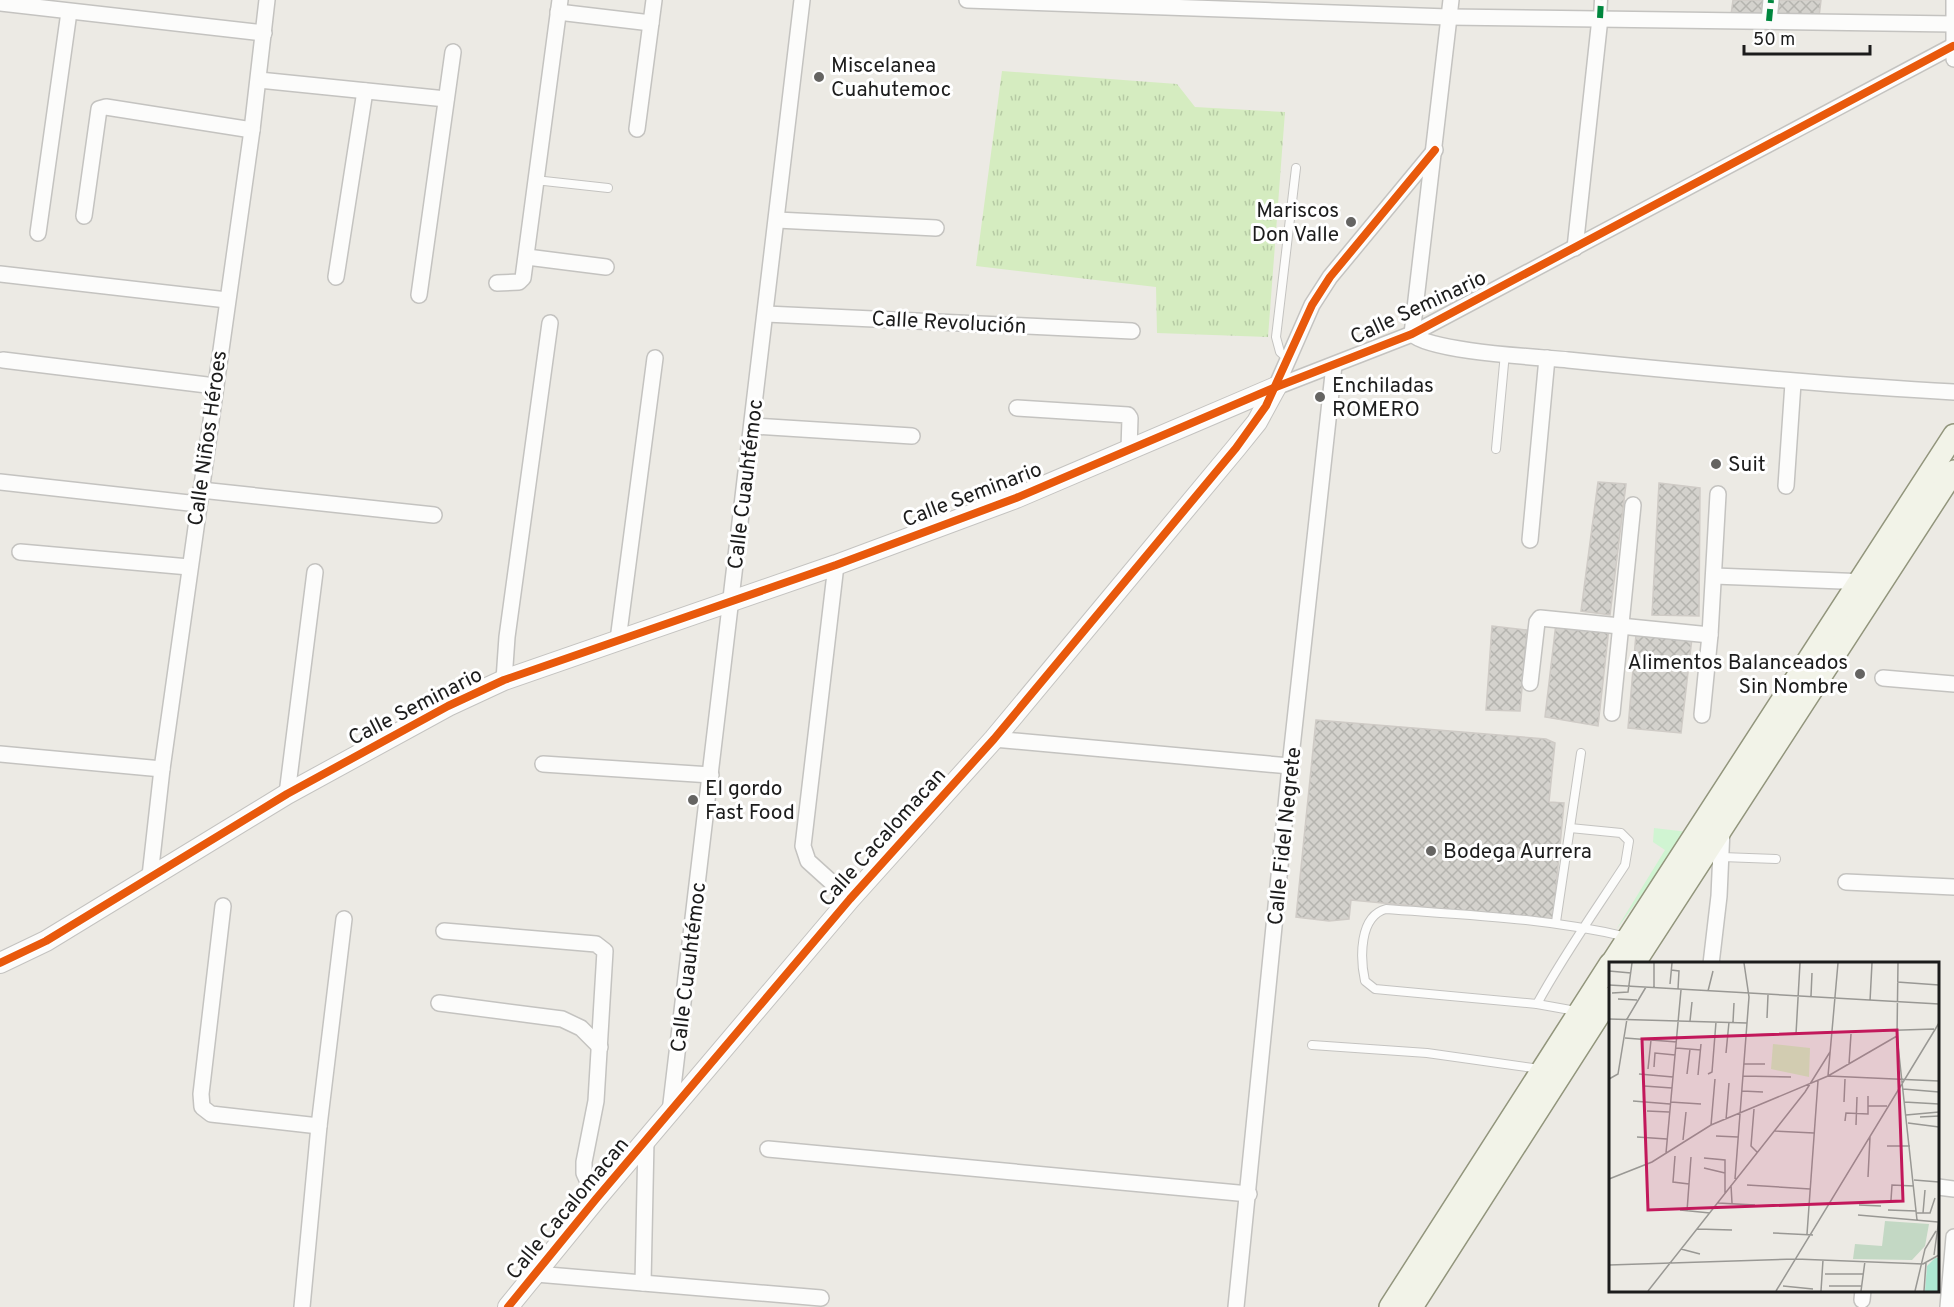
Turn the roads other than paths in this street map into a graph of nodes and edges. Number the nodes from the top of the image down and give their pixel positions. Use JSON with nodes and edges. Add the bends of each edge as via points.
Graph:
{"nodes":[{"id":1,"x":267,"y":0,"type":"edge"},
{"id":2,"x":654,"y":0,"type":"edge"},
{"id":3,"x":802,"y":0,"type":"edge"},
{"id":4,"x":967,"y":0,"type":"edge"},
{"id":5,"x":1451,"y":0,"type":"edge"},
{"id":6,"x":1601,"y":0,"type":"edge"},
{"id":7,"x":1771,"y":0,"type":"edge"},
{"id":8,"x":1954,"y":0,"type":"edge"},
{"id":9,"x":0,"y":3,"type":"edge"},
{"id":10,"x":1183,"y":3,"type":"edge"},
{"id":11,"x":559,"y":6,"type":"edge"},
{"id":12,"x":69,"y":12,"type":"junction"},
{"id":13,"x":1448,"y":17,"type":"junction"},
{"id":14,"x":1600,"y":18,"type":"junction"},
{"id":15,"x":1769,"y":21,"type":"junction"},
{"id":16,"x":651,"y":23,"type":"junction"},
{"id":17,"x":1954,"y":24,"type":"edge"},
{"id":18,"x":264,"y":33,"type":"junction"},
{"id":19,"x":453,"y":52,"type":"dead end"},
{"id":20,"x":1954,"y":52,"type":"edge"},
{"id":21,"x":259,"y":80,"type":"junction"},
{"id":22,"x":365,"y":91,"type":"junction"},
{"id":23,"x":446,"y":99,"type":"junction"},
{"id":24,"x":637,"y":129,"type":"dead end"},
{"id":25,"x":252,"y":130,"type":"junction"},
{"id":26,"x":1435,"y":150,"type":"junction"},
{"id":27,"x":1296,"y":168,"type":"dead end"},
{"id":28,"x":535,"y":180,"type":"junction"},
{"id":29,"x":608,"y":188,"type":"dead end"},
{"id":30,"x":84,"y":216,"type":"dead end"},
{"id":31,"x":777,"y":220,"type":"junction"},
{"id":32,"x":936,"y":228,"type":"dead end"},
{"id":33,"x":38,"y":233,"type":"dead end"},
{"id":34,"x":1575,"y":248,"type":"junction"},
{"id":35,"x":527,"y":257,"type":"junction"},
{"id":36,"x":606,"y":267,"type":"dead end"},
{"id":37,"x":0,"y":273,"type":"edge"},
{"id":38,"x":336,"y":277,"type":"dead end"},
{"id":39,"x":497,"y":284,"type":"dead end"},
{"id":40,"x":419,"y":295,"type":"dead end"},
{"id":41,"x":227,"y":300,"type":"junction"},
{"id":42,"x":766,"y":314,"type":"junction"},
{"id":43,"x":550,"y":322,"type":"dead end"},
{"id":44,"x":1132,"y":331,"type":"dead end"},
{"id":45,"x":1412,"y":334,"type":"junction"},
{"id":46,"x":1505,"y":353,"type":"junction"},
{"id":47,"x":655,"y":358,"type":"dead end"},
{"id":48,"x":1547,"y":358,"type":"junction"},
{"id":49,"x":1288,"y":359,"type":"junction"},
{"id":50,"x":3,"y":360,"type":"dead end"},
{"id":51,"x":1334,"y":365,"type":"junction"},
{"id":52,"x":1794,"y":383,"type":"junction"},
{"id":53,"x":215,"y":386,"type":"junction"},
{"id":54,"x":1276,"y":387,"type":"junction"},
{"id":55,"x":1954,"y":392,"type":"edge"},
{"id":56,"x":1017,"y":408,"type":"dead end"},
{"id":57,"x":753,"y":426,"type":"junction"},
{"id":58,"x":1954,"y":435,"type":"edge"},
{"id":59,"x":912,"y":436,"type":"dead end"},
{"id":60,"x":1129,"y":448,"type":"junction"},
{"id":61,"x":1496,"y":449,"type":"dead end"},
{"id":62,"x":1954,"y":471,"type":"edge"},
{"id":63,"x":0,"y":482,"type":"edge"},
{"id":64,"x":1786,"y":486,"type":"dead end"},
{"id":65,"x":1718,"y":494,"type":"dead end"},
{"id":66,"x":199,"y":497,"type":"junction"},
{"id":67,"x":1633,"y":505,"type":"dead end"},
{"id":68,"x":434,"y":515,"type":"dead end"},
{"id":69,"x":1530,"y":540,"type":"dead end"},
{"id":70,"x":20,"y":552,"type":"dead end"},
{"id":71,"x":836,"y":565,"type":"junction"},
{"id":72,"x":189,"y":567,"type":"junction"},
{"id":73,"x":315,"y":572,"type":"dead end"},
{"id":74,"x":1714,"y":576,"type":"junction"},
{"id":75,"x":1860,"y":581,"type":"junction"},
{"id":76,"x":1882,"y":584,"type":"junction"},
{"id":77,"x":730,"y":602,"type":"junction"},
{"id":78,"x":1622,"y":626,"type":"junction"},
{"id":79,"x":1710,"y":634,"type":"junction"},
{"id":80,"x":618,"y":640,"type":"junction"},
{"id":81,"x":1883,"y":678,"type":"dead end"},
{"id":82,"x":504,"y":680,"type":"junction"},
{"id":83,"x":1530,"y":682,"type":"dead end"},
{"id":84,"x":1954,"y":684,"type":"edge"},
{"id":85,"x":1612,"y":713,"type":"dead end"},
{"id":86,"x":1702,"y":716,"type":"dead end"},
{"id":87,"x":994,"y":739,"type":"junction"},
{"id":88,"x":1581,"y":753,"type":"dead end"},
{"id":89,"x":0,"y":754,"type":"edge"},
{"id":90,"x":543,"y":764,"type":"dead end"},
{"id":91,"x":1290,"y":766,"type":"junction"},
{"id":92,"x":162,"y":769,"type":"junction"},
{"id":93,"x":711,"y":776,"type":"junction"},
{"id":94,"x":287,"y":794,"type":"junction"},
{"id":95,"x":1716,"y":801,"type":"junction"},
{"id":96,"x":1722,"y":824,"type":"junction"},
{"id":97,"x":1570,"y":828,"type":"junction"},
{"id":98,"x":1722,"y":857,"type":"junction"},
{"id":99,"x":1776,"y":859,"type":"dead end"},
{"id":100,"x":150,"y":876,"type":"junction"},
{"id":101,"x":1846,"y":882,"type":"dead end"},
{"id":102,"x":1954,"y":887,"type":"edge"},
{"id":103,"x":850,"y":899,"type":"junction"},
{"id":104,"x":223,"y":906,"type":"dead end"},
{"id":105,"x":344,"y":919,"type":"dead end"},
{"id":106,"x":1556,"y":922,"type":"junction"},
{"id":107,"x":1585,"y":927,"type":"junction"},
{"id":108,"x":444,"y":931,"type":"dead end"},
{"id":109,"x":1635,"y":949,"type":"edge"},
{"id":110,"x":1614,"y":962,"type":"edge"},
{"id":111,"x":1711,"y":962,"type":"edge"},
{"id":112,"x":0,"y":963,"type":"edge"},
{"id":113,"x":1609,"y":969,"type":"edge"},
{"id":114,"x":1609,"y":1000,"type":"edge"},
{"id":115,"x":440,"y":1003,"type":"dead end"},
{"id":116,"x":1536,"y":1004,"type":"junction"},
{"id":117,"x":1588,"y":1016,"type":"junction"},
{"id":118,"x":1312,"y":1045,"type":"dead end"},
{"id":119,"x":600,"y":1047,"type":"junction"},
{"id":120,"x":1542,"y":1070,"type":"junction"},
{"id":121,"x":1564,"y":1071,"type":"junction"},
{"id":122,"x":670,"y":1112,"type":"junction"},
{"id":123,"x":319,"y":1126,"type":"junction"},
{"id":124,"x":646,"y":1140,"type":"junction"},
{"id":125,"x":768,"y":1149,"type":"dead end"},
{"id":126,"x":1939,"y":1188,"type":"edge"},
{"id":127,"x":1954,"y":1189,"type":"edge"},
{"id":128,"x":1249,"y":1194,"type":"junction"},
{"id":129,"x":596,"y":1199,"type":"junction"},
{"id":130,"x":1954,"y":1237,"type":"edge"},
{"id":131,"x":536,"y":1274,"type":"junction"},
{"id":132,"x":643,"y":1283,"type":"junction"},
{"id":133,"x":821,"y":1298,"type":"dead end"},
{"id":134,"x":302,"y":1307,"type":"edge"},
{"id":135,"x":508,"y":1307,"type":"edge"},
{"id":136,"x":1236,"y":1307,"type":"edge"},
{"id":137,"x":1390,"y":1307,"type":"edge"},
{"id":138,"x":1412,"y":1307,"type":"edge"},
{"id":139,"x":1948,"y":1307,"type":"edge"}],
"edges":[{"from":1,"to":18,"type":"street","name":"Calle Niños Héroes"},
{"from":2,"to":16,"type":"street"},
{"from":3,"to":31,"type":"street","name":"Calle Cuauhtémoc"},
{"from":4,"to":10,"type":"street"},
{"from":5,"to":13,"type":"street"},
{"from":6,"to":14,"type":"street"},
{"from":7,"to":15,"type":"street"},
{"from":8,"to":17,"type":"street"},
{"from":9,"to":12,"type":"street"},
{"from":10,"to":13,"type":"street"},
{"from":11,"to":16,"type":"street"},
{"from":11,"to":28,"type":"street"},
{"from":12,"to":18,"type":"street"},
{"from":12,"to":33,"type":"street"},
{"from":13,"to":14,"type":"street"},
{"from":13,"to":26,"type":"street"},
{"from":14,"to":15,"type":"street"},
{"from":14,"to":34,"type":"street"},
{"from":15,"to":17,"type":"street"},
{"from":16,"to":24,"type":"street"},
{"from":17,"to":20,"type":"street"},
{"from":18,"to":21,"type":"street","name":"Calle Niños Héroes"},
{"from":19,"to":23,"type":"street"},
{"from":20,"to":34,"type":"street","name":"Calle Seminario"},
{"from":21,"to":22,"type":"street"},
{"from":21,"to":25,"type":"street","name":"Calle Niños Héroes"},
{"from":22,"to":23,"type":"street"},
{"from":22,"to":38,"type":"street"},
{"from":23,"to":40,"type":"street"},
{"from":25,"to":30,"type":"street","via":[[99,109]]},
{"from":25,"to":41,"type":"street","name":"Calle Niños Héroes"},
{"from":26,"to":45,"type":"street"},
{"from":26,"to":49,"type":"street","via":[[1330,277],[1312,305]]},
{"from":27,"to":49,"type":"lane","via":[[1276,337],[1280,352]]},
{"from":28,"to":29,"type":"lane"},
{"from":28,"to":35,"type":"street"},
{"from":31,"to":32,"type":"street"},
{"from":31,"to":42,"type":"street","name":"Calle Cuauhtémoc"},
{"from":34,"to":45,"type":"street","name":"Calle Seminario"},
{"from":35,"to":36,"type":"street"},
{"from":35,"to":39,"type":"street","via":[[522,281]]},
{"from":37,"to":41,"type":"street"},
{"from":41,"to":53,"type":"street","name":"Calle Niños Héroes"},
{"from":42,"to":44,"type":"street","name":"Calle Revolución"},
{"from":42,"to":57,"type":"street","name":"Calle Cuauhtémoc"},
{"from":43,"to":82,"type":"street"},
{"from":45,"to":46,"type":"street","via":[[1433,344]]},
{"from":45,"to":51,"type":"street","name":"Calle Seminario"},
{"from":46,"to":48,"type":"street"},
{"from":46,"to":61,"type":"lane"},
{"from":47,"to":80,"type":"street"},
{"from":48,"to":52,"type":"street"},
{"from":48,"to":69,"type":"street"},
{"from":49,"to":54,"type":"street"},
{"from":50,"to":53,"type":"street"},
{"from":51,"to":54,"type":"street","name":"Calle Seminario"},
{"from":51,"to":91,"type":"street","name":"Calle Fidel Negrete"},
{"from":52,"to":55,"type":"street"},
{"from":52,"to":64,"type":"street"},
{"from":53,"to":66,"type":"street","name":"Calle Niños Héroes"},
{"from":54,"to":60,"type":"street","name":"Calle Seminario"},
{"from":54,"to":87,"type":"street","name":"Calle Cacalomacan","via":[[1257,422]]},
{"from":56,"to":60,"type":"street","via":[[1128,415]]},
{"from":57,"to":59,"type":"street"},
{"from":57,"to":77,"type":"street","name":"Calle Cuauhtémoc"},
{"from":58,"to":75,"type":"main road"},
{"from":60,"to":71,"type":"street","name":"Calle Seminario","via":[[1016,498]]},
{"from":62,"to":76,"type":"main road"},
{"from":63,"to":66,"type":"street"},
{"from":65,"to":74,"type":"street"},
{"from":66,"to":68,"type":"street"},
{"from":66,"to":72,"type":"street","name":"Calle Niños Héroes"},
{"from":67,"to":78,"type":"street"},
{"from":70,"to":72,"type":"street"},
{"from":71,"to":77,"type":"street","name":"Calle Seminario"},
{"from":71,"to":103,"type":"street","via":[[803,846],[808,861]]},
{"from":72,"to":92,"type":"street","name":"Calle Niños Héroes"},
{"from":73,"to":94,"type":"street"},
{"from":74,"to":75,"type":"street"},
{"from":74,"to":79,"type":"street"},
{"from":75,"to":76,"type":"street"},
{"from":75,"to":95,"type":"main road"},
{"from":76,"to":96,"type":"main road"},
{"from":77,"to":80,"type":"street","name":"Calle Seminario"},
{"from":77,"to":93,"type":"street","name":"Calle Cuauhtémoc"},
{"from":78,"to":79,"type":"street"},
{"from":78,"to":83,"type":"street","via":[[1540,618]]},
{"from":78,"to":85,"type":"street"},
{"from":79,"to":86,"type":"street"},
{"from":80,"to":82,"type":"street","name":"Calle Seminario"},
{"from":81,"to":84,"type":"street"},
{"from":82,"to":94,"type":"street","name":"Calle Seminario","via":[[448,706]]},
{"from":87,"to":91,"type":"street"},
{"from":87,"to":103,"type":"street","name":"Calle Cacalomacan"},
{"from":88,"to":97,"type":"lane"},
{"from":89,"to":92,"type":"street"},
{"from":90,"to":93,"type":"street"},
{"from":91,"to":128,"type":"street","name":"Calle Fidel Negrete"},
{"from":92,"to":100,"type":"street","name":"Calle Niños Héroes"},
{"from":93,"to":122,"type":"street","name":"Calle Cuauhtémoc"},
{"from":94,"to":100,"type":"street","name":"Calle Seminario"},
{"from":95,"to":96,"type":"street"},
{"from":95,"to":109,"type":"main road"},
{"from":96,"to":98,"type":"street"},
{"from":96,"to":109,"type":"main road"},
{"from":97,"to":106,"type":"lane"},
{"from":97,"to":107,"type":"lane","via":[[1621,833],[1629,841],[1625,865]]},
{"from":98,"to":99,"type":"lane"},
{"from":98,"to":111,"type":"street"},
{"from":100,"to":112,"type":"street","name":"Calle Seminario","via":[[46,941]]},
{"from":101,"to":102,"type":"street"},
{"from":103,"to":122,"type":"street","name":"Calle Cacalomacan"},
{"from":104,"to":123,"type":"street","via":[[202,1107],[211,1114]]},
{"from":105,"to":123,"type":"street"},
{"from":106,"to":107,"type":"lane"},
{"from":106,"to":116,"type":"lane","via":[[1386,909],[1367,921],[1364,975],[1375,989]]},
{"from":107,"to":109,"type":"lane"},
{"from":107,"to":116,"type":"lane"},
{"from":108,"to":119,"type":"street","via":[[601,946],[606,959]]},
{"from":109,"to":110,"type":"main road"},
{"from":113,"to":117,"type":"main road"},
{"from":114,"to":117,"type":"main road"},
{"from":115,"to":119,"type":"street","via":[[562,1019],[581,1028]]},
{"from":116,"to":117,"type":"lane"},
{"from":117,"to":120,"type":"main road"},
{"from":117,"to":121,"type":"main road"},
{"from":118,"to":120,"type":"lane","via":[[1427,1053]]},
{"from":119,"to":129,"type":"street","via":[[596,1101],[584,1162],[584,1173]]},
{"from":120,"to":121,"type":"lane"},
{"from":120,"to":137,"type":"main road"},
{"from":121,"to":138,"type":"main road"},
{"from":122,"to":124,"type":"street","name":"Calle Cacalomacan"},
{"from":123,"to":134,"type":"street"},
{"from":124,"to":129,"type":"street","name":"Calle Cacalomacan"},
{"from":124,"to":132,"type":"street"},
{"from":125,"to":128,"type":"street"},
{"from":126,"to":127,"type":"street"},
{"from":128,"to":136,"type":"street","name":"Calle Fidel Negrete"},
{"from":129,"to":131,"type":"street","name":"Calle Cacalomacan"},
{"from":130,"to":139,"type":"street"},
{"from":131,"to":132,"type":"street"},
{"from":131,"to":135,"type":"street","name":"Calle Cacalomacan"},
{"from":132,"to":133,"type":"street"}]}
